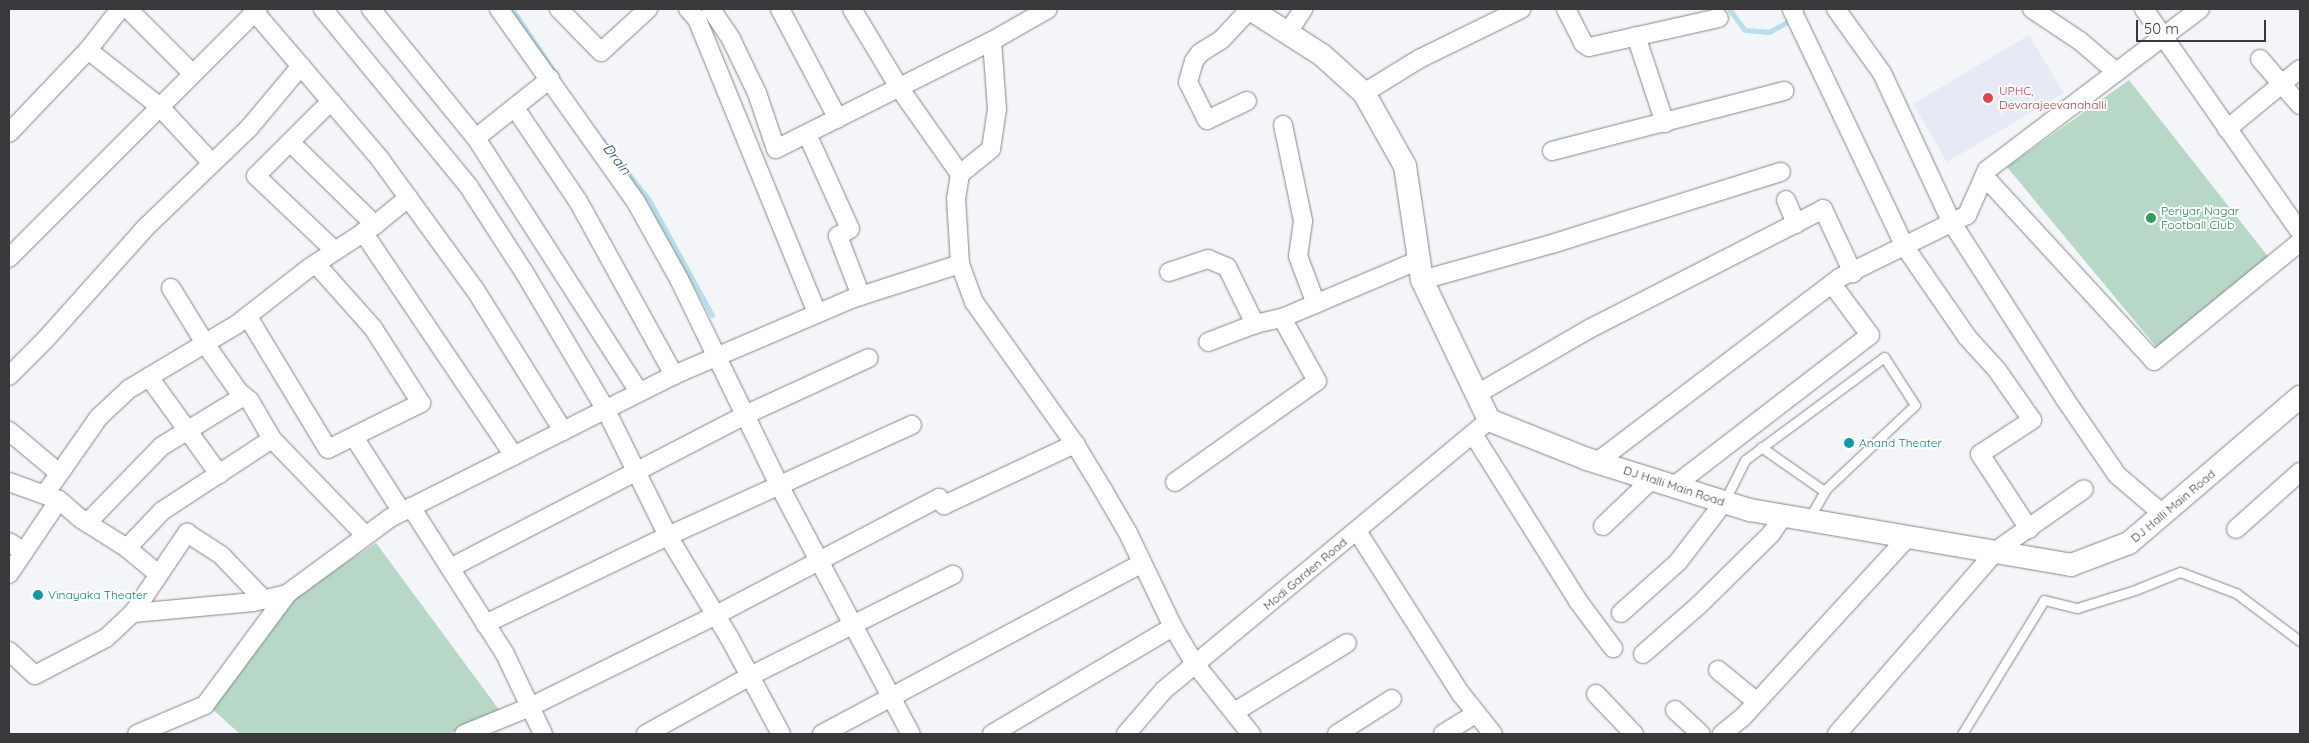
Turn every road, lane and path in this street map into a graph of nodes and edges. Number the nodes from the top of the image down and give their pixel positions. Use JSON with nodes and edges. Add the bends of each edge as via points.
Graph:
{"nodes":[{"id":1,"x":120,"y":9,"type":"edge"},
{"id":2,"x":128,"y":9,"type":"edge"},
{"id":3,"x":323,"y":9,"type":"edge"},
{"id":4,"x":371,"y":9,"type":"edge"},
{"id":5,"x":501,"y":9,"type":"edge"},
{"id":6,"x":648,"y":9,"type":"edge"},
{"id":7,"x":688,"y":9,"type":"edge"},
{"id":8,"x":711,"y":9,"type":"edge"},
{"id":9,"x":780,"y":9,"type":"edge"},
{"id":10,"x":852,"y":9,"type":"edge"},
{"id":11,"x":1048,"y":9,"type":"edge"},
{"id":12,"x":1250,"y":9,"type":"edge"},
{"id":13,"x":1303,"y":9,"type":"edge"},
{"id":14,"x":1521,"y":9,"type":"edge"},
{"id":15,"x":1566,"y":9,"type":"edge"},
{"id":16,"x":1792,"y":9,"type":"edge"},
{"id":17,"x":1836,"y":9,"type":"edge"},
{"id":18,"x":2032,"y":9,"type":"edge"},
{"id":19,"x":2144,"y":9,"type":"edge"},
{"id":20,"x":2200,"y":9,"type":"edge"},
{"id":21,"x":255,"y":10,"type":"edge"},
{"id":22,"x":565,"y":11,"type":"edge"},
{"id":23,"x":1719,"y":18,"type":"dead end"},
{"id":24,"x":1287,"y":34,"type":"junction"},
{"id":25,"x":1636,"y":36,"type":"junction"},
{"id":26,"x":2162,"y":37,"type":"junction"},
{"id":27,"x":992,"y":41,"type":"junction"},
{"id":28,"x":88,"y":50,"type":"junction"},
{"id":29,"x":2260,"y":60,"type":"dead end"},
{"id":30,"x":301,"y":66,"type":"junction"},
{"id":31,"x":2300,"y":69,"type":"edge"},
{"id":32,"x":2116,"y":72,"type":"junction"},
{"id":33,"x":192,"y":73,"type":"junction"},
{"id":34,"x":550,"y":79,"type":"junction"},
{"id":35,"x":2281,"y":83,"type":"junction"},
{"id":36,"x":900,"y":89,"type":"junction"},
{"id":37,"x":1784,"y":91,"type":"dead end"},
{"id":38,"x":1364,"y":93,"type":"junction"},
{"id":39,"x":331,"y":101,"type":"junction"},
{"id":40,"x":1247,"y":101,"type":"dead end"},
{"id":41,"x":2300,"y":105,"type":"edge"},
{"id":42,"x":159,"y":106,"type":"junction"},
{"id":43,"x":515,"y":108,"type":"junction"},
{"id":44,"x":838,"y":118,"type":"junction"},
{"id":45,"x":1666,"y":123,"type":"junction"},
{"id":46,"x":1283,"y":126,"type":"dead end"},
{"id":47,"x":10,"y":129,"type":"edge"},
{"id":48,"x":2227,"y":129,"type":"junction"},
{"id":49,"x":807,"y":134,"type":"junction"},
{"id":50,"x":476,"y":138,"type":"junction"},
{"id":51,"x":290,"y":142,"type":"junction"},
{"id":52,"x":1552,"y":151,"type":"dead end"},
{"id":53,"x":212,"y":163,"type":"junction"},
{"id":54,"x":1781,"y":172,"type":"dead end"},
{"id":55,"x":960,"y":174,"type":"junction"},
{"id":56,"x":1984,"y":176,"type":"junction"},
{"id":57,"x":408,"y":198,"type":"junction"},
{"id":58,"x":1786,"y":200,"type":"dead end"},
{"id":59,"x":1952,"y":223,"type":"junction"},
{"id":60,"x":1796,"y":224,"type":"junction"},
{"id":61,"x":369,"y":228,"type":"junction"},
{"id":62,"x":2300,"y":232,"type":"edge"},
{"id":63,"x":2300,"y":242,"type":"edge"},
{"id":64,"x":1906,"y":247,"type":"junction"},
{"id":65,"x":335,"y":251,"type":"junction"},
{"id":66,"x":9,"y":258,"type":"edge"},
{"id":67,"x":316,"y":264,"type":"junction"},
{"id":68,"x":960,"y":264,"type":"junction"},
{"id":69,"x":1419,"y":270,"type":"junction"},
{"id":70,"x":1169,"y":272,"type":"dead end"},
{"id":71,"x":1852,"y":274,"type":"junction"},
{"id":72,"x":1832,"y":284,"type":"junction"},
{"id":73,"x":171,"y":288,"type":"dead end"},
{"id":74,"x":861,"y":296,"type":"junction"},
{"id":75,"x":1316,"y":304,"type":"junction"},
{"id":76,"x":817,"y":313,"type":"junction"},
{"id":77,"x":248,"y":316,"type":"junction"},
{"id":78,"x":1282,"y":318,"type":"junction"},
{"id":79,"x":1255,"y":324,"type":"junction"},
{"id":80,"x":1208,"y":342,"type":"dead end"},
{"id":81,"x":206,"y":345,"type":"junction"},
{"id":82,"x":714,"y":357,"type":"junction"},
{"id":83,"x":869,"y":358,"type":"dead end"},
{"id":84,"x":674,"y":375,"type":"junction"},
{"id":85,"x":9,"y":376,"type":"edge"},
{"id":86,"x":150,"y":377,"type":"junction"},
{"id":87,"x":639,"y":392,"type":"junction"},
{"id":88,"x":1477,"y":394,"type":"junction"},
{"id":89,"x":244,"y":396,"type":"junction"},
{"id":90,"x":2300,"y":397,"type":"edge"},
{"id":91,"x":606,"y":410,"type":"junction"},
{"id":92,"x":745,"y":415,"type":"junction"},
{"id":93,"x":912,"y":425,"type":"dead end"},
{"id":94,"x":1481,"y":427,"type":"junction"},
{"id":95,"x":9,"y":431,"type":"edge"},
{"id":96,"x":187,"y":431,"type":"junction"},
{"id":97,"x":563,"y":432,"type":"junction"},
{"id":98,"x":354,"y":437,"type":"junction"},
{"id":99,"x":272,"y":439,"type":"junction"},
{"id":100,"x":1075,"y":444,"type":"junction"},
{"id":101,"x":1761,"y":447,"type":"junction"},
{"id":102,"x":514,"y":456,"type":"junction"},
{"id":103,"x":1597,"y":462,"type":"junction"},
{"id":104,"x":2300,"y":472,"type":"edge"},
{"id":105,"x":58,"y":473,"type":"junction"},
{"id":106,"x":637,"y":473,"type":"junction"},
{"id":107,"x":219,"y":474,"type":"junction"},
{"id":108,"x":1652,"y":479,"type":"junction"},
{"id":109,"x":9,"y":482,"type":"edge"},
{"id":110,"x":1175,"y":482,"type":"dead end"},
{"id":111,"x":1674,"y":486,"type":"junction"},
{"id":112,"x":780,"y":487,"type":"junction"},
{"id":113,"x":2084,"y":489,"type":"dead end"},
{"id":114,"x":1824,"y":492,"type":"junction"},
{"id":115,"x":52,"y":497,"type":"junction"},
{"id":116,"x":1724,"y":502,"type":"junction"},
{"id":117,"x":407,"y":510,"type":"junction"},
{"id":118,"x":2163,"y":514,"type":"junction"},
{"id":119,"x":1783,"y":516,"type":"junction"},
{"id":120,"x":1808,"y":520,"type":"junction"},
{"id":121,"x":87,"y":523,"type":"junction"},
{"id":122,"x":1603,"y":526,"type":"dead end"},
{"id":123,"x":2029,"y":529,"type":"junction"},
{"id":124,"x":2236,"y":529,"type":"dead end"},
{"id":125,"x":1357,"y":531,"type":"junction"},
{"id":126,"x":365,"y":535,"type":"junction"},
{"id":127,"x":668,"y":536,"type":"junction"},
{"id":128,"x":1908,"y":537,"type":"junction"},
{"id":129,"x":9,"y":542,"type":"edge"},
{"id":130,"x":127,"y":548,"type":"junction"},
{"id":131,"x":1997,"y":550,"type":"junction"},
{"id":132,"x":24,"y":552,"type":"junction"},
{"id":133,"x":821,"y":562,"type":"junction"},
{"id":134,"x":1140,"y":564,"type":"junction"},
{"id":135,"x":450,"y":568,"type":"junction"},
{"id":136,"x":9,"y":574,"type":"edge"},
{"id":137,"x":158,"y":574,"type":"junction"},
{"id":138,"x":953,"y":575,"type":"dead end"},
{"id":139,"x":287,"y":594,"type":"junction"},
{"id":140,"x":264,"y":600,"type":"junction"},
{"id":141,"x":132,"y":613,"type":"junction"},
{"id":142,"x":1621,"y":613,"type":"dead end"},
{"id":143,"x":716,"y":615,"type":"junction"},
{"id":144,"x":486,"y":624,"type":"junction"},
{"id":145,"x":852,"y":626,"type":"junction"},
{"id":146,"x":1172,"y":627,"type":"junction"},
{"id":147,"x":2300,"y":641,"type":"edge"},
{"id":148,"x":1347,"y":643,"type":"dead end"},
{"id":149,"x":1614,"y":648,"type":"dead end"},
{"id":150,"x":9,"y":651,"type":"edge"},
{"id":151,"x":1643,"y":654,"type":"dead end"},
{"id":152,"x":1195,"y":664,"type":"junction"},
{"id":153,"x":1718,"y":670,"type":"dead end"},
{"id":154,"x":750,"y":676,"type":"junction"},
{"id":155,"x":1596,"y":694,"type":"dead end"},
{"id":156,"x":892,"y":697,"type":"junction"},
{"id":157,"x":1392,"y":699,"type":"dead end"},
{"id":158,"x":1757,"y":702,"type":"junction"},
{"id":159,"x":530,"y":708,"type":"junction"},
{"id":160,"x":1675,"y":710,"type":"dead end"},
{"id":161,"x":1236,"y":711,"type":"junction"},
{"id":162,"x":1476,"y":713,"type":"junction"},
{"id":163,"x":468,"y":733,"type":"edge"},
{"id":164,"x":136,"y":734,"type":"edge"},
{"id":165,"x":543,"y":734,"type":"edge"},
{"id":166,"x":646,"y":734,"type":"edge"},
{"id":167,"x":782,"y":734,"type":"edge"},
{"id":168,"x":822,"y":734,"type":"edge"},
{"id":169,"x":910,"y":734,"type":"edge"},
{"id":170,"x":992,"y":734,"type":"edge"},
{"id":171,"x":1126,"y":734,"type":"edge"},
{"id":172,"x":1251,"y":734,"type":"edge"},
{"id":173,"x":1337,"y":734,"type":"edge"},
{"id":174,"x":1443,"y":734,"type":"edge"},
{"id":175,"x":1493,"y":734,"type":"edge"},
{"id":176,"x":1634,"y":734,"type":"edge"},
{"id":177,"x":1701,"y":734,"type":"edge"},
{"id":178,"x":1722,"y":734,"type":"edge"},
{"id":179,"x":1838,"y":734,"type":"edge"},
{"id":180,"x":1962,"y":734,"type":"edge"}],
"edges":[{"from":1,"to":28,"type":"street"},
{"from":2,"to":33,"type":"street"},
{"from":3,"to":91,"type":"street","via":[[469,187]]},
{"from":4,"to":50,"type":"street"},
{"from":5,"to":34,"type":"street"},
{"from":6,"to":22,"type":"street","via":[[601,52]]},
{"from":7,"to":76,"type":"street","via":[[697,19]]},
{"from":8,"to":49,"type":"street","via":[[731,39],[757,94],[776,149]]},
{"from":9,"to":44,"type":"street"},
{"from":10,"to":36,"type":"street"},
{"from":11,"to":27,"type":"street"},
{"from":12,"to":24,"type":"street"},
{"from":12,"to":40,"type":"street","via":[[1222,39],[1200,53],[1188,82],[1207,120]]},
{"from":13,"to":24,"type":"street"},
{"from":14,"to":38,"type":"street","via":[[1419,59]]},
{"from":15,"to":25,"type":"street","via":[[1583,43],[1589,47]]},
{"from":16,"to":64,"type":"street"},
{"from":17,"to":59,"type":"street","via":[[1882,73]]},
{"from":18,"to":32,"type":"street","via":[[2080,41]]},
{"from":19,"to":26,"type":"street"},
{"from":20,"to":26,"type":"street"},
{"from":21,"to":30,"type":"street"},
{"from":21,"to":33,"type":"street"},
{"from":23,"to":25,"type":"street"},
{"from":24,"to":38,"type":"street","via":[[1322,55]]},
{"from":25,"to":45,"type":"street"},
{"from":26,"to":32,"type":"street"},
{"from":26,"to":48,"type":"street"},
{"from":27,"to":36,"type":"street"},
{"from":27,"to":55,"type":"street","via":[[998,109],[991,149]]},
{"from":28,"to":42,"type":"street"},
{"from":28,"to":47,"type":"street"},
{"from":29,"to":35,"type":"street"},
{"from":30,"to":39,"type":"street"},
{"from":30,"to":53,"type":"street","via":[[249,128]]},
{"from":31,"to":35,"type":"street"},
{"from":32,"to":56,"type":"street","via":[[1987,170]]},
{"from":33,"to":42,"type":"street"},
{"from":34,"to":43,"type":"street"},
{"from":34,"to":82,"type":"street","via":[[636,202],[679,280]]},
{"from":35,"to":41,"type":"street"},
{"from":35,"to":48,"type":"street"},
{"from":36,"to":44,"type":"street"},
{"from":36,"to":55,"type":"street"},
{"from":37,"to":45,"type":"street"},
{"from":38,"to":69,"type":"street","via":[[1405,166]]},
{"from":39,"to":51,"type":"street"},
{"from":39,"to":57,"type":"street"},
{"from":42,"to":53,"type":"street"},
{"from":42,"to":66,"type":"street"},
{"from":43,"to":50,"type":"street"},
{"from":43,"to":84,"type":"street","via":[[578,201]]},
{"from":44,"to":49,"type":"street"},
{"from":45,"to":52,"type":"street"},
{"from":46,"to":75,"type":"street","via":[[1303,221],[1298,256]]},
{"from":48,"to":62,"type":"street"},
{"from":49,"to":74,"type":"street","via":[[850,229],[838,236]]},
{"from":50,"to":87,"type":"street"},
{"from":51,"to":61,"type":"street"},
{"from":51,"to":65,"type":"street","via":[[256,176]]},
{"from":53,"to":85,"type":"street","via":[[145,228]]},
{"from":54,"to":69,"type":"street","via":[[1552,244]]},
{"from":55,"to":68,"type":"street","via":[[956,198]]},
{"from":56,"to":59,"type":"street","via":[[1967,215]]},
{"from":56,"to":63,"type":"street","via":[[2154,361]]},
{"from":57,"to":61,"type":"street"},
{"from":57,"to":97,"type":"street","via":[[476,291]]},
{"from":58,"to":60,"type":"street"},
{"from":59,"to":64,"type":"street"},
{"from":59,"to":118,"type":"street","via":[[2117,475]]},
{"from":60,"to":71,"type":"street","via":[[1824,209]]},
{"from":60,"to":88,"type":"street","via":[[1589,329]]},
{"from":61,"to":65,"type":"street"},
{"from":61,"to":102,"type":"street"},
{"from":64,"to":71,"type":"street"},
{"from":64,"to":123,"type":"street","via":[[1967,337],[1997,370],[2032,420],[1980,454]]},
{"from":65,"to":67,"type":"street"},
{"from":67,"to":77,"type":"street"},
{"from":67,"to":98,"type":"street","via":[[373,328],[421,404]]},
{"from":68,"to":74,"type":"street"},
{"from":68,"to":100,"type":"street","via":[[974,302]]},
{"from":69,"to":75,"type":"street"},
{"from":69,"to":88,"type":"street"},
{"from":70,"to":79,"type":"street","via":[[1208,259],[1227,267]]},
{"from":71,"to":72,"type":"street"},
{"from":72,"to":103,"type":"street"},
{"from":72,"to":111,"type":"street","via":[[1870,335]]},
{"from":73,"to":81,"type":"street"},
{"from":74,"to":76,"type":"street"},
{"from":75,"to":78,"type":"street"},
{"from":76,"to":82,"type":"street"},
{"from":77,"to":81,"type":"street"},
{"from":77,"to":98,"type":"street","via":[[328,449]]},
{"from":78,"to":79,"type":"street"},
{"from":78,"to":110,"type":"street","via":[[1317,381]]},
{"from":79,"to":80,"type":"street"},
{"from":81,"to":86,"type":"street"},
{"from":81,"to":89,"type":"street"},
{"from":82,"to":84,"type":"street"},
{"from":82,"to":92,"type":"street"},
{"from":83,"to":92,"type":"street"},
{"from":84,"to":87,"type":"street"},
{"from":86,"to":96,"type":"street"},
{"from":86,"to":105,"type":"street","via":[[129,389],[99,417]]},
{"from":87,"to":91,"type":"street"},
{"from":88,"to":94,"type":"street"},
{"from":89,"to":96,"type":"street"},
{"from":89,"to":99,"type":"street"},
{"from":90,"to":118,"type":"street","name":"DJ Halli Main Road"},
{"from":91,"to":97,"type":"street"},
{"from":91,"to":106,"type":"street"},
{"from":92,"to":106,"type":"street"},
{"from":92,"to":112,"type":"street"},
{"from":93,"to":112,"type":"street"},
{"from":94,"to":103,"type":"street","name":"DJ Halli Main Road"},
{"from":94,"to":125,"type":"street","name":"Modi Garden Road"},
{"from":94,"to":149,"type":"street","via":[[1578,601]]},
{"from":95,"to":105,"type":"street"},
{"from":96,"to":107,"type":"street"},
{"from":96,"to":121,"type":"street","via":[[162,446]]},
{"from":97,"to":102,"type":"street"},
{"from":98,"to":117,"type":"street"},
{"from":99,"to":107,"type":"street"},
{"from":99,"to":126,"type":"street"},
{"from":100,"to":133,"type":"street","via":[[944,505],[939,498]]},
{"from":100,"to":134,"type":"street","via":[[1128,533]]},
{"from":101,"to":114,"type":"lane"},
{"from":101,"to":114,"type":"lane","via":[[1884,357],[1915,405]]},
{"from":101,"to":116,"type":"lane","via":[[1741,465]]},
{"from":102,"to":117,"type":"street"},
{"from":103,"to":108,"type":"street","name":"DJ Halli Main Road"},
{"from":104,"to":124,"type":"street"},
{"from":105,"to":115,"type":"street"},
{"from":106,"to":127,"type":"street"},
{"from":106,"to":135,"type":"street"},
{"from":107,"to":130,"type":"street","via":[[162,511]]},
{"from":108,"to":111,"type":"street","name":"DJ Halli Main Road"},
{"from":108,"to":122,"type":"street"},
{"from":109,"to":115,"type":"street"},
{"from":111,"to":116,"type":"street","name":"DJ Halli Main Road"},
{"from":112,"to":127,"type":"street"},
{"from":112,"to":133,"type":"street"},
{"from":113,"to":123,"type":"street"},
{"from":114,"to":120,"type":"lane"},
{"from":115,"to":121,"type":"street"},
{"from":115,"to":132,"type":"street"},
{"from":116,"to":119,"type":"street","name":"DJ Halli Main Road"},
{"from":116,"to":142,"type":"street","via":[[1678,562]]},
{"from":117,"to":126,"type":"street"},
{"from":117,"to":135,"type":"street"},
{"from":118,"to":131,"type":"street","name":"DJ Halli Main Road","via":[[2129,543],[2071,565]]},
{"from":119,"to":120,"type":"street","name":"DJ Halli Main Road"},
{"from":119,"to":151,"type":"street","via":[[1771,534],[1699,605]]},
{"from":120,"to":128,"type":"street","name":"DJ Halli Main Road"},
{"from":121,"to":130,"type":"street"},
{"from":123,"to":131,"type":"street"},
{"from":125,"to":152,"type":"street","name":"Modi Garden Road"},
{"from":125,"to":162,"type":"street"},
{"from":126,"to":139,"type":"street"},
{"from":127,"to":143,"type":"street"},
{"from":127,"to":144,"type":"street"},
{"from":128,"to":131,"type":"street","name":"DJ Halli Main Road"},
{"from":128,"to":158,"type":"street"},
{"from":129,"to":132,"type":"street"},
{"from":130,"to":137,"type":"street"},
{"from":131,"to":179,"type":"street"},
{"from":132,"to":136,"type":"street"},
{"from":133,"to":143,"type":"street"},
{"from":133,"to":145,"type":"street"},
{"from":134,"to":146,"type":"street"},
{"from":134,"to":156,"type":"street"},
{"from":135,"to":144,"type":"street"},
{"from":137,"to":140,"type":"street","via":[[187,533],[221,556]]},
{"from":137,"to":141,"type":"street"},
{"from":138,"to":145,"type":"street"},
{"from":139,"to":140,"type":"street"},
{"from":139,"to":164,"type":"street","via":[[205,705]]},
{"from":140,"to":141,"type":"street","via":[[196,610]]},
{"from":141,"to":150,"type":"street","via":[[106,638],[36,675]]},
{"from":143,"to":154,"type":"street"},
{"from":143,"to":159,"type":"street"},
{"from":144,"to":159,"type":"street","via":[[505,654]]},
{"from":145,"to":154,"type":"street"},
{"from":145,"to":156,"type":"street"},
{"from":146,"to":152,"type":"street"},
{"from":146,"to":170,"type":"street"},
{"from":147,"to":180,"type":"lane","via":[[2236,593],[2180,572],[2077,608],[2044,600]]},
{"from":148,"to":161,"type":"street"},
{"from":152,"to":161,"type":"street"},
{"from":152,"to":171,"type":"street","name":"Modi Garden Road","via":[[1164,690]]},
{"from":153,"to":158,"type":"street"},
{"from":154,"to":166,"type":"street"},
{"from":154,"to":167,"type":"street"},
{"from":155,"to":176,"type":"street"},
{"from":156,"to":168,"type":"street"},
{"from":156,"to":169,"type":"street"},
{"from":157,"to":173,"type":"street"},
{"from":158,"to":178,"type":"street"},
{"from":159,"to":163,"type":"street"},
{"from":159,"to":165,"type":"street"},
{"from":160,"to":177,"type":"street"},
{"from":161,"to":172,"type":"street"},
{"from":162,"to":174,"type":"street"},
{"from":162,"to":175,"type":"street"}]}
